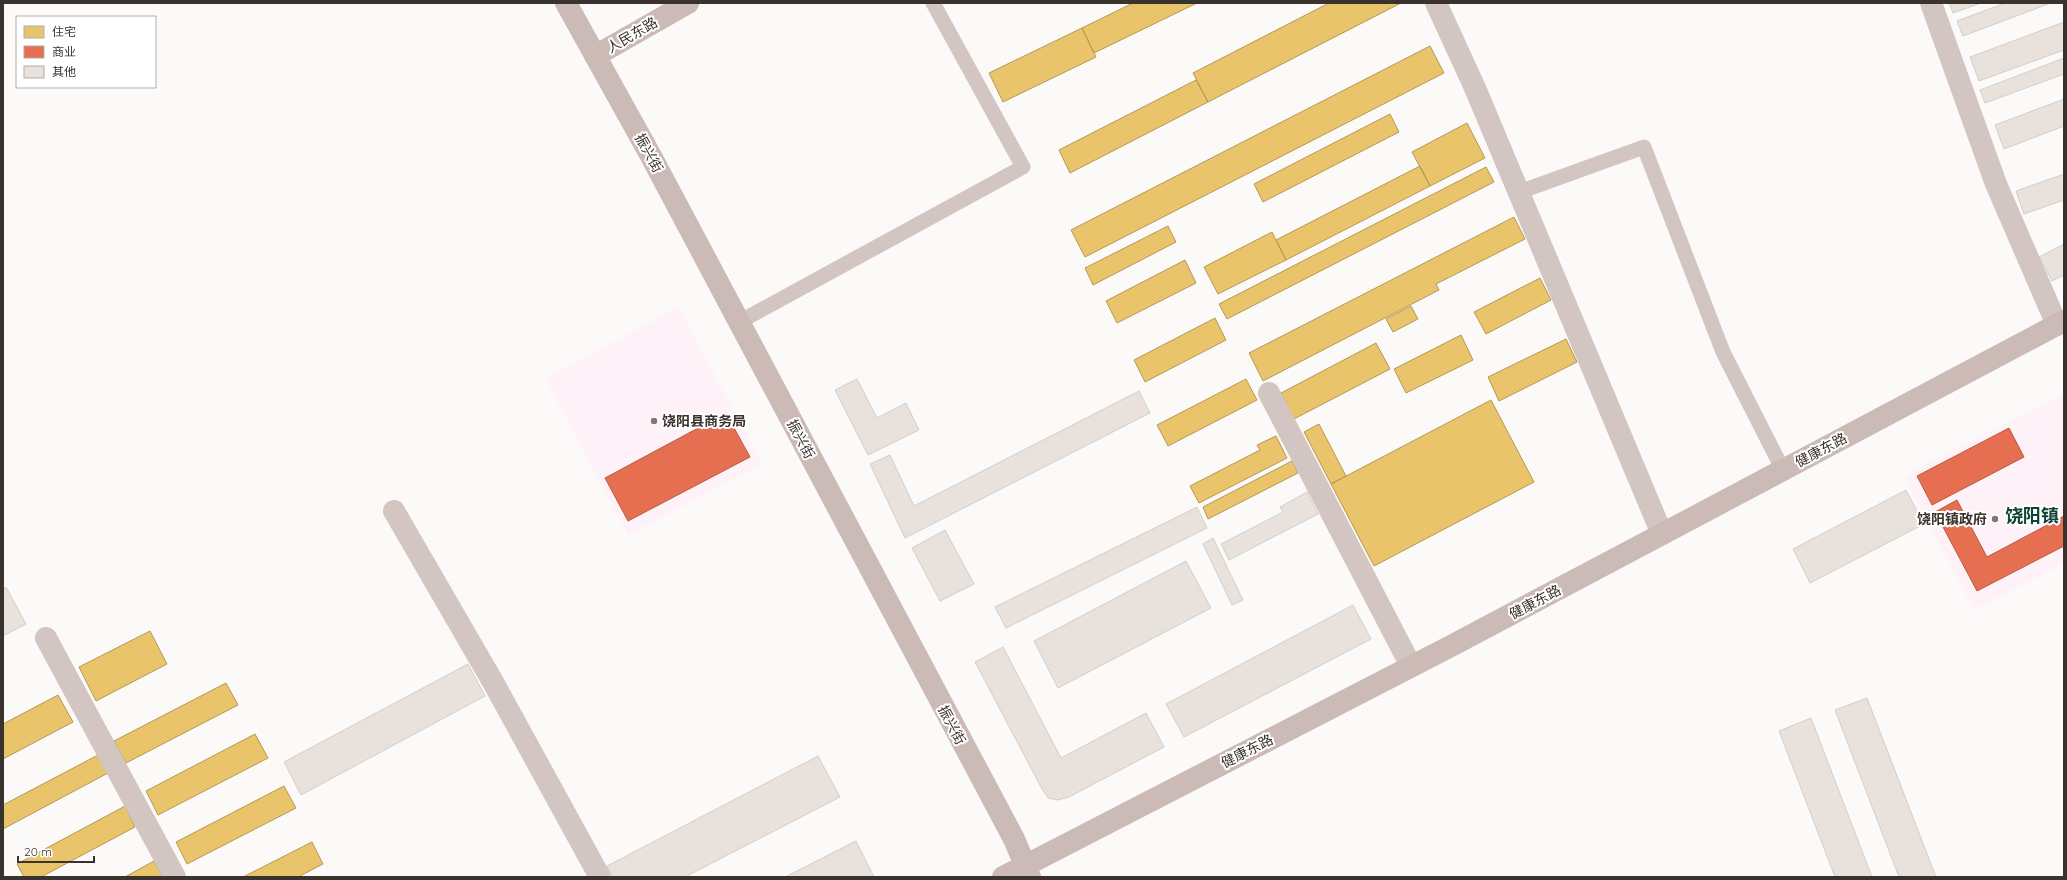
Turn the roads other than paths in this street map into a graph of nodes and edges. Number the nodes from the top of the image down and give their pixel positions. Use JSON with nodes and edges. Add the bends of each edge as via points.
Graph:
{"nodes":[{"id":1,"x":566,"y":3,"type":"edge"},
{"id":2,"x":688,"y":3,"type":"edge"},
{"id":3,"x":933,"y":3,"type":"edge"},
{"id":4,"x":1436,"y":3,"type":"edge"},
{"id":5,"x":1931,"y":3,"type":"edge"},
{"id":6,"x":596,"y":56,"type":"junction"},
{"id":7,"x":1519,"y":192,"type":"junction"},
{"id":8,"x":739,"y":322,"type":"junction"},
{"id":9,"x":2060,"y":323,"type":"edge"},
{"id":10,"x":1269,"y":393,"type":"dead end"},
{"id":11,"x":1783,"y":470,"type":"junction"},
{"id":12,"x":394,"y":511,"type":"dead end"},
{"id":13,"x":1662,"y":534,"type":"junction"},
{"id":14,"x":46,"y":638,"type":"dead end"},
{"id":15,"x":1411,"y":666,"type":"junction"},
{"id":16,"x":1028,"y":871,"type":"edge"},
{"id":17,"x":176,"y":877,"type":"edge"},
{"id":18,"x":600,"y":877,"type":"edge"},
{"id":19,"x":1003,"y":877,"type":"edge"}],
"edges":[{"from":1,"to":6,"type":"street","name":"振兴街"},
{"from":2,"to":6,"type":"street","name":"人民东路"},
{"from":3,"to":8,"type":"lane","via":[[1023,167]]},
{"from":4,"to":7,"type":"street"},
{"from":5,"to":9,"type":"street","via":[[1996,184]]},
{"from":6,"to":8,"type":"street","name":"振兴街"},
{"from":7,"to":11,"type":"lane","via":[[1644,147],[1723,352]]},
{"from":7,"to":13,"type":"street"},
{"from":8,"to":16,"type":"street","name":"振兴街","via":[[1014,839]]},
{"from":9,"to":11,"type":"street","name":"健康东路"},
{"from":10,"to":15,"type":"street"},
{"from":11,"to":13,"type":"street","name":"健康东路"},
{"from":12,"to":18,"type":"street"},
{"from":13,"to":15,"type":"street","name":"健康东路"},
{"from":14,"to":17,"type":"street"},
{"from":15,"to":16,"type":"street","name":"健康东路"},
{"from":16,"to":19,"type":"street","name":"健康东路"}]}
